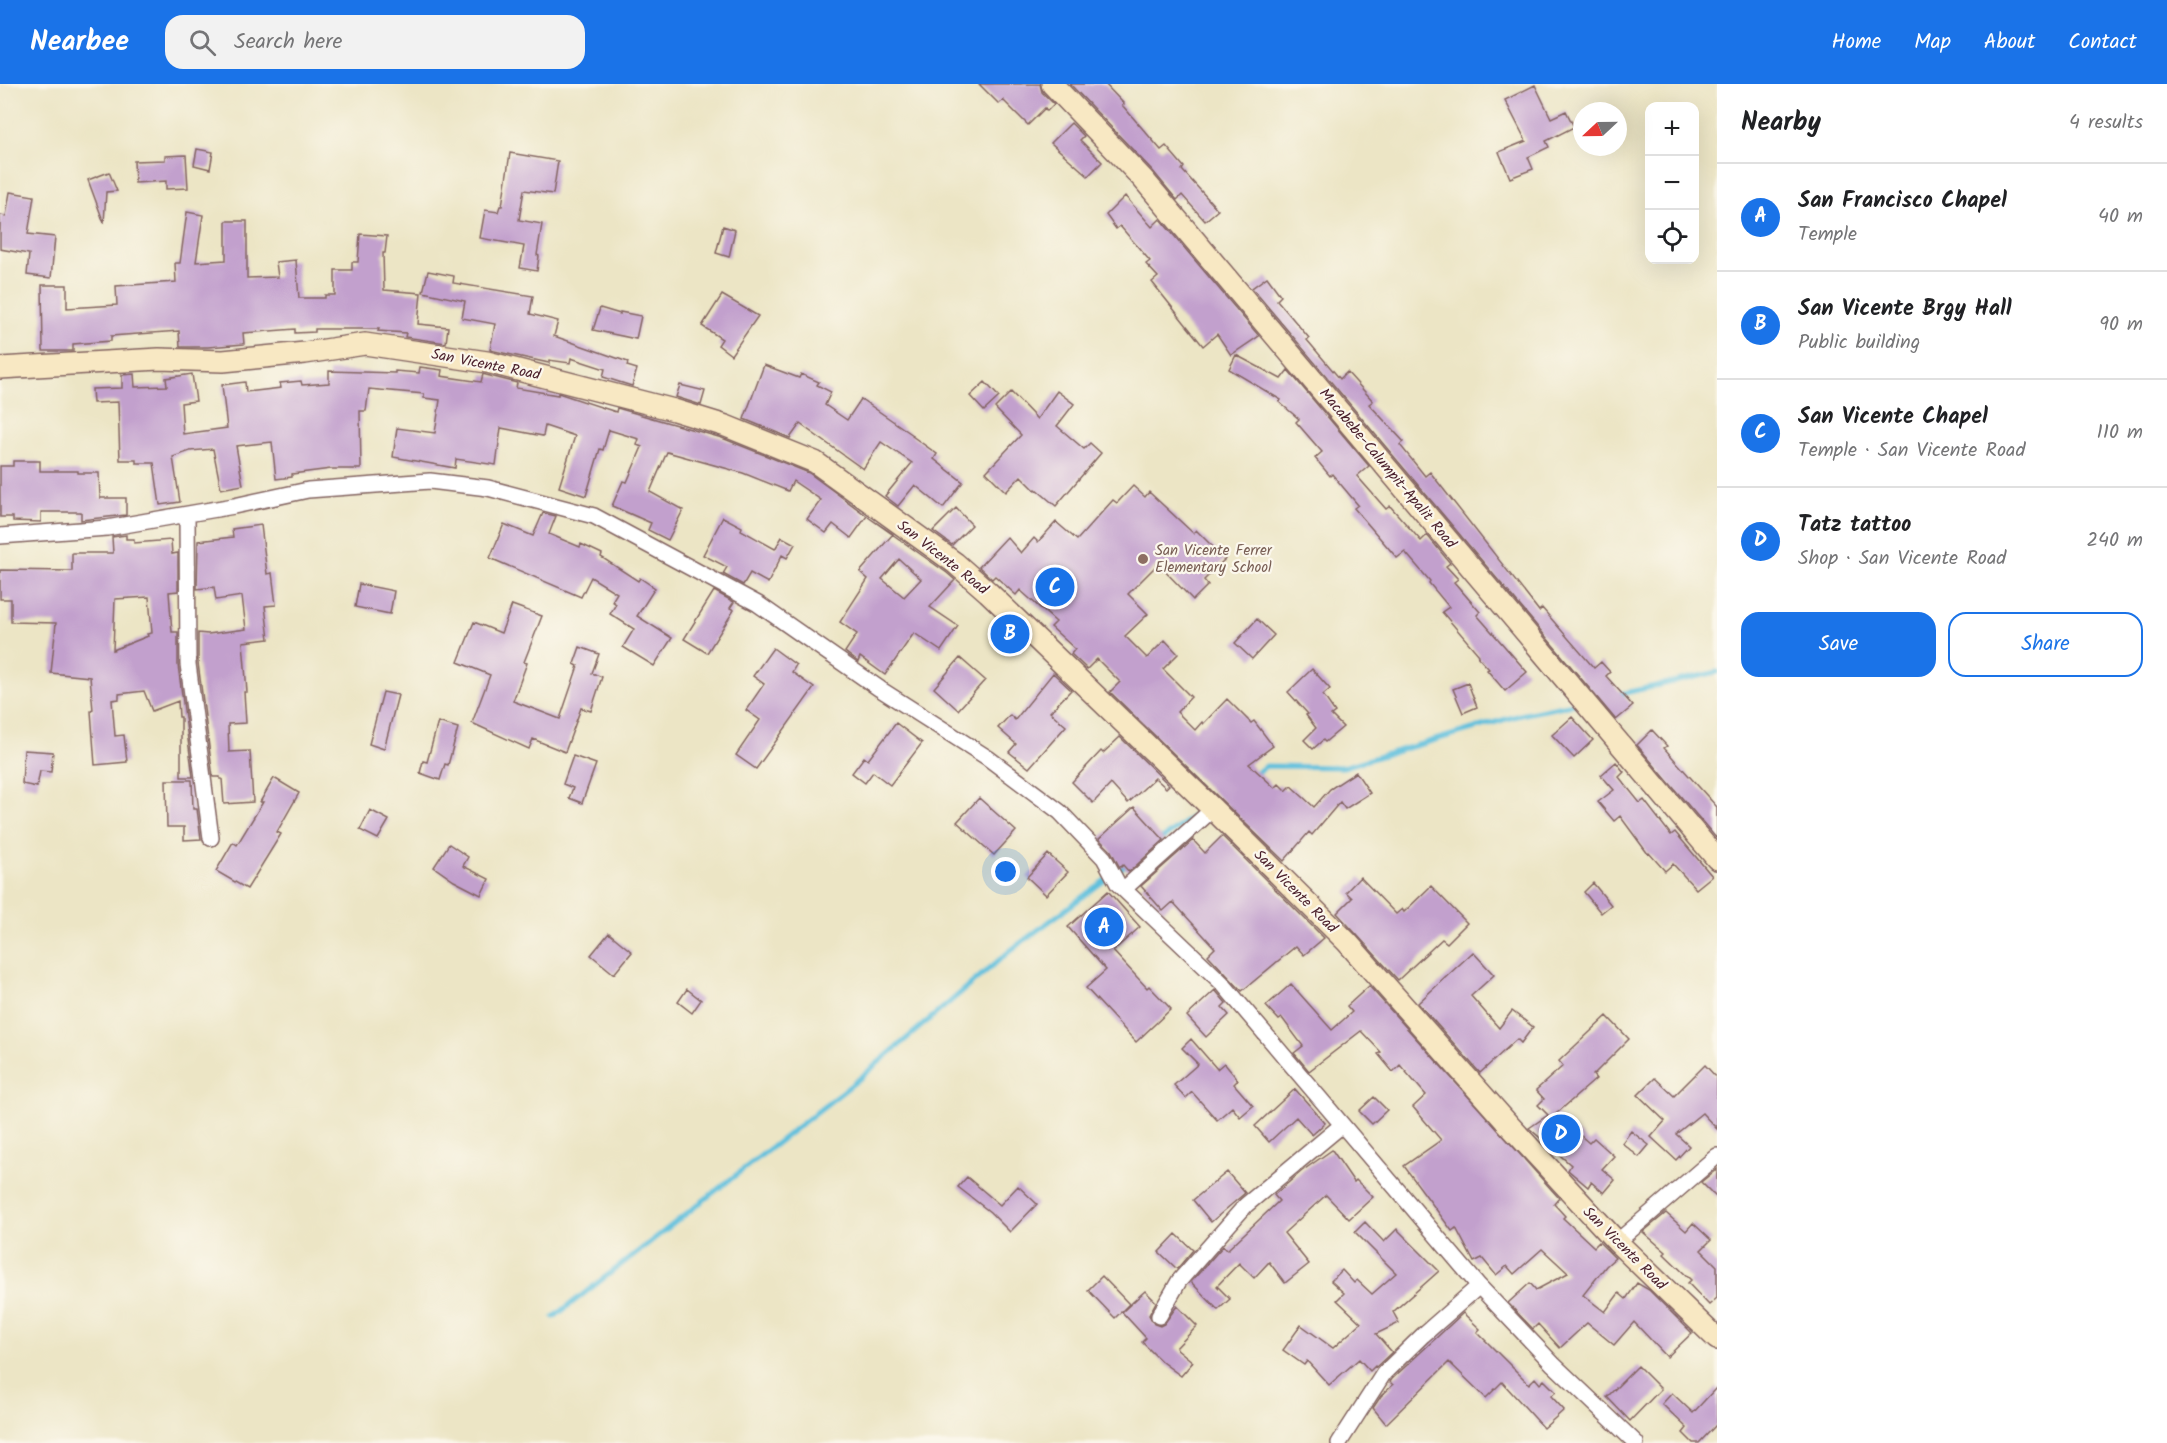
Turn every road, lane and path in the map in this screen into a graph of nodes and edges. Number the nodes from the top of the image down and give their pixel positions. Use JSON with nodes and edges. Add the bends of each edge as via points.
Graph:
{"nodes":[{"id":1,"x":1052,"y":84,"type":"edge"},
{"id":2,"x":0,"y":368,"type":"edge"},
{"id":3,"x":187,"y":515,"type":"junction"},
{"id":4,"x":0,"y":536,"type":"edge"},
{"id":5,"x":1209,"y":804,"type":"junction"},
{"id":6,"x":211,"y":838,"type":"dead end"},
{"id":7,"x":1717,"y":859,"type":"edge"},
{"id":8,"x":1121,"y":887,"type":"junction"},
{"id":9,"x":1342,"y":1125,"type":"junction"},
{"id":10,"x":1717,"y":1156,"type":"edge"},
{"id":11,"x":1617,"y":1242,"type":"junction"},
{"id":12,"x":1479,"y":1286,"type":"junction"},
{"id":13,"x":1160,"y":1316,"type":"dead end"},
{"id":14,"x":1717,"y":1339,"type":"edge"},
{"id":15,"x":1339,"y":1443,"type":"edge"},
{"id":16,"x":1636,"y":1443,"type":"edge"}],
"edges":[{"from":1,"to":7,"type":"street","name":"Macabebe-Calumpit-Apalit Road","via":[[1143,179]]},
{"from":2,"to":5,"type":"street","name":"San Vicente Road","via":[[159,359],[223,361],[365,344],[487,362],[726,426],[815,462],[955,563]]},
{"from":3,"to":4,"type":"street","via":[[107,528]]},
{"from":3,"to":6,"type":"street","via":[[188,664]]},
{"from":3,"to":8,"type":"street","via":[[308,490],[430,481],[489,488],[594,516],[758,604],[997,765],[1060,812],[1104,858]]},
{"from":5,"to":8,"type":"street"},
{"from":5,"to":11,"type":"street","name":"San Vicente Road","via":[[1347,942]]},
{"from":8,"to":9,"type":"street","via":[[1221,983]]},
{"from":9,"to":12,"type":"street"},
{"from":9,"to":13,"type":"street","via":[[1246,1205],[1179,1281]]},
{"from":10,"to":11,"type":"street"},
{"from":11,"to":14,"type":"street","name":"San Vicente Road"},
{"from":12,"to":15,"type":"street","via":[[1384,1372]]},
{"from":12,"to":16,"type":"street"}]}
